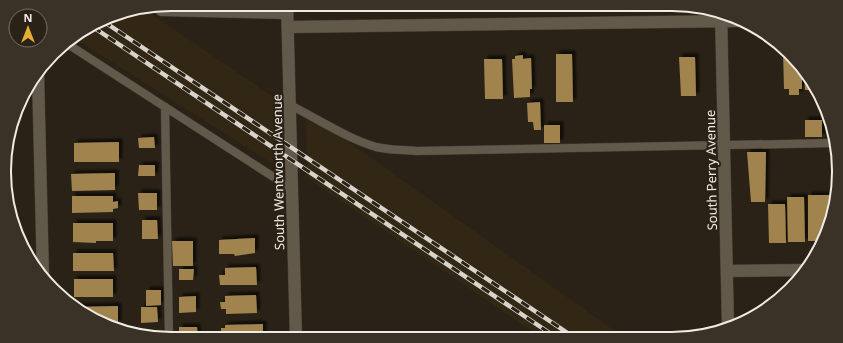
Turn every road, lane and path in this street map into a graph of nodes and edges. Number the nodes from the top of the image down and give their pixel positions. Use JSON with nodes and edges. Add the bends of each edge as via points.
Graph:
{"nodes":[{"id":1,"x":288,"y":11,"type":"edge"},
{"id":2,"x":716,"y":17,"type":"edge"},
{"id":3,"x":721,"y":19,"type":"edge"},
{"id":4,"x":288,"y":27,"type":"junction"},
{"id":5,"x":71,"y":46,"type":"edge"},
{"id":6,"x":38,"y":82,"type":"edge"},
{"id":7,"x":290,"y":105,"type":"junction"},
{"id":8,"x":165,"y":107,"type":"junction"},
{"id":9,"x":830,"y":143,"type":"edge"},
{"id":10,"x":724,"y":145,"type":"junction"},
{"id":11,"x":292,"y":189,"type":"junction"},
{"id":12,"x":43,"y":267,"type":"edge"},
{"id":13,"x":798,"y":270,"type":"edge"},
{"id":14,"x":727,"y":271,"type":"junction"},
{"id":15,"x":728,"y":322,"type":"edge"},
{"id":16,"x":169,"y":332,"type":"edge"},
{"id":17,"x":296,"y":332,"type":"edge"}],
"edges":[{"from":1,"to":4,"type":"street","name":"South Wentworth Avenue"},
{"from":2,"to":4,"type":"street"},
{"from":3,"to":10,"type":"street","name":"South Perry Avenue"},
{"from":4,"to":7,"type":"street","name":"South Wentworth Avenue"},
{"from":5,"to":8,"type":"lane"},
{"from":6,"to":12,"type":"street"},
{"from":7,"to":10,"type":"lane","via":[[363,142],[396,150]]},
{"from":7,"to":11,"type":"street","name":"South Wentworth Avenue"},
{"from":8,"to":11,"type":"lane"},
{"from":8,"to":16,"type":"lane"},
{"from":9,"to":10,"type":"lane"},
{"from":10,"to":14,"type":"street","name":"South Perry Avenue"},
{"from":11,"to":17,"type":"street","name":"South Wentworth Avenue"},
{"from":13,"to":14,"type":"street"},
{"from":14,"to":15,"type":"street","name":"South Perry Avenue"}]}
